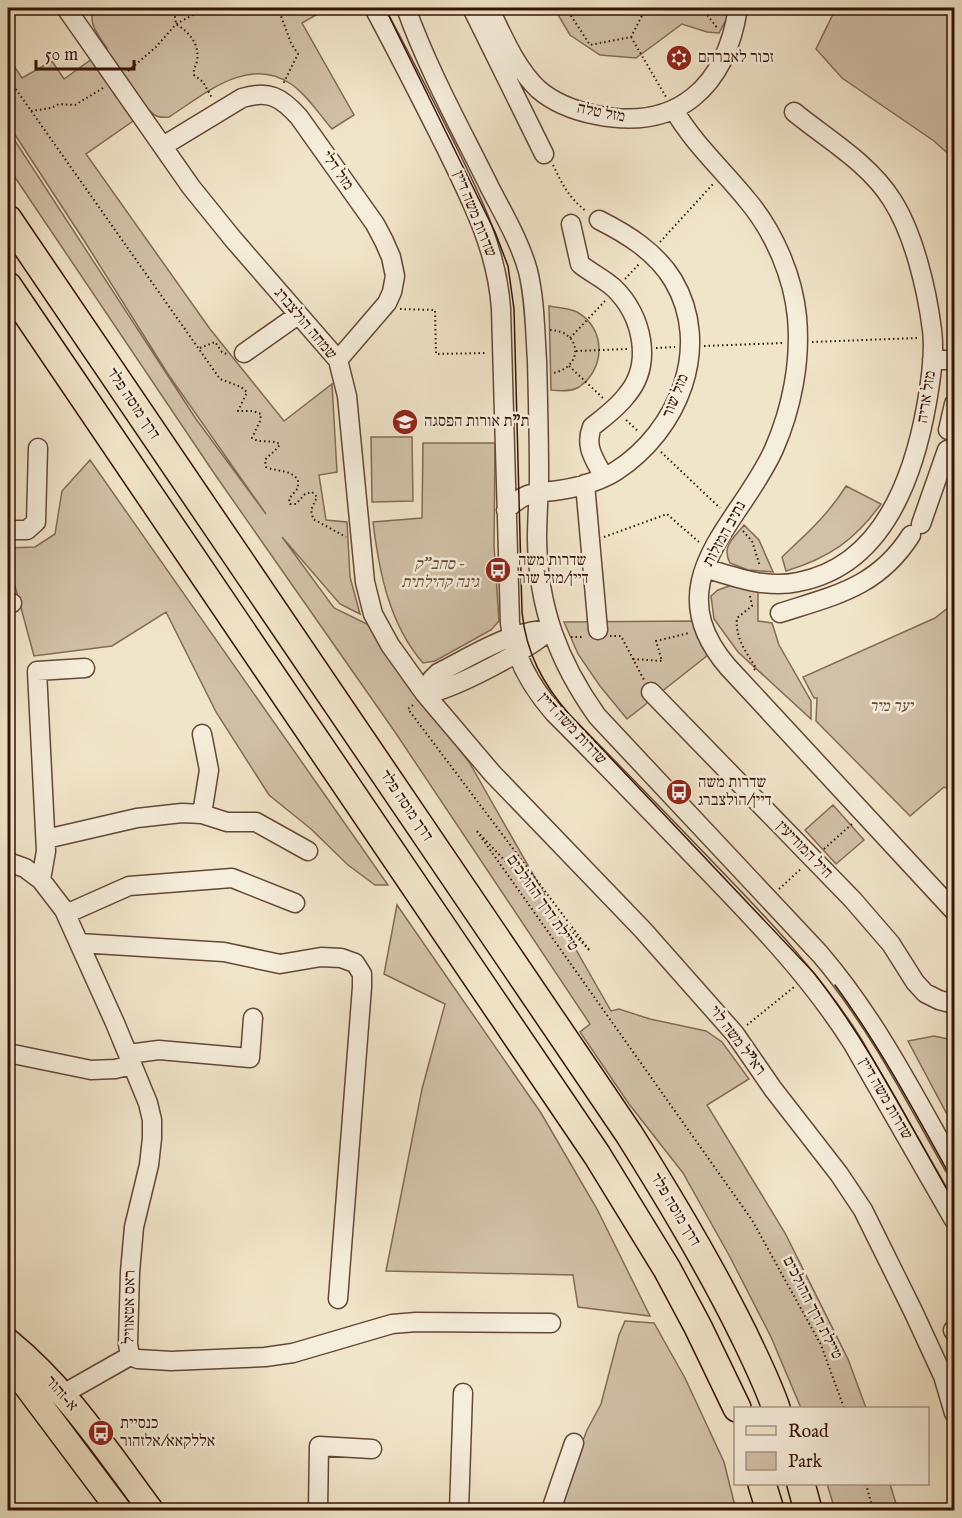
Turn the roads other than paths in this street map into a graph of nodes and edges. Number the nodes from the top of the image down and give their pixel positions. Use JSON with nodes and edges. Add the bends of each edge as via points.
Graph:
{"nodes":[{"id":1,"x":66,"y":8,"type":"edge"},
{"id":2,"x":374,"y":8,"type":"edge"},
{"id":3,"x":406,"y":8,"type":"edge"},
{"id":4,"x":472,"y":8,"type":"edge"},
{"id":5,"x":489,"y":8,"type":"edge"},
{"id":6,"x":738,"y":8,"type":"edge"},
{"id":7,"x":504,"y":56,"type":"junction"},
{"id":8,"x":674,"y":110,"type":"junction"},
{"id":9,"x":794,"y":112,"type":"dead end"},
{"id":10,"x":163,"y":146,"type":"junction"},
{"id":11,"x":547,"y":156,"type":"road end"},
{"id":12,"x":8,"y":219,"type":"edge"},
{"id":13,"x":599,"y":220,"type":"road end"},
{"id":14,"x":571,"y":224,"type":"dead end"},
{"id":15,"x":8,"y":286,"type":"edge"},
{"id":16,"x":298,"y":315,"type":"junction"},
{"id":17,"x":244,"y":353,"type":"road end"},
{"id":18,"x":338,"y":360,"type":"junction"},
{"id":19,"x":932,"y":360,"type":"junction"},
{"id":20,"x":954,"y":360,"type":"edge"},
{"id":21,"x":954,"y":404,"type":"edge"},
{"id":22,"x":948,"y":430,"type":"dead end"},
{"id":23,"x":38,"y":448,"type":"dead end"},
{"id":24,"x":947,"y":450,"type":"dead end"},
{"id":25,"x":908,"y":475,"type":"junction"},
{"id":26,"x":604,"y":477,"type":"junction"},
{"id":27,"x":585,"y":484,"type":"junction"},
{"id":28,"x":934,"y":486,"type":"junction"},
{"id":29,"x":539,"y":491,"type":"junction"},
{"id":30,"x":506,"y":510,"type":"junction"},
{"id":31,"x":8,"y":530,"type":"edge"},
{"id":32,"x":708,"y":560,"type":"junction"},
{"id":33,"x":844,"y":563,"type":"junction"},
{"id":34,"x":858,"y":585,"type":"junction"},
{"id":35,"x":780,"y":613,"type":"dead end"},
{"id":36,"x":552,"y":633,"type":"junction"},
{"id":37,"x":598,"y":634,"type":"road end"},
{"id":38,"x":514,"y":644,"type":"junction"},
{"id":39,"x":85,"y":668,"type":"dead end"},
{"id":40,"x":651,"y":692,"type":"road end"},
{"id":41,"x":424,"y":694,"type":"junction"},
{"id":42,"x":446,"y":718,"type":"joint"},
{"id":43,"x":202,"y":734,"type":"dead end"},
{"id":44,"x":202,"y":814,"type":"junction"},
{"id":45,"x":46,"y":839,"type":"junction"},
{"id":46,"x":308,"y":851,"type":"dead end"},
{"id":47,"x":8,"y":862,"type":"edge"},
{"id":48,"x":41,"y":880,"type":"junction"},
{"id":49,"x":295,"y":903,"type":"dead end"},
{"id":50,"x":954,"y":911,"type":"edge"},
{"id":51,"x":66,"y":914,"type":"junction"},
{"id":52,"x":79,"y":943,"type":"junction"},
{"id":53,"x":954,"y":1004,"type":"edge"},
{"id":54,"x":253,"y":1018,"type":"dead end"},
{"id":55,"x":8,"y":1053,"type":"edge"},
{"id":56,"x":130,"y":1059,"type":"junction"},
{"id":57,"x":954,"y":1166,"type":"edge"},
{"id":58,"x":954,"y":1220,"type":"edge"},
{"id":59,"x":338,"y":1299,"type":"dead end"},
{"id":60,"x":551,"y":1323,"type":"dead end"},
{"id":61,"x":8,"y":1341,"type":"edge"},
{"id":62,"x":130,"y":1356,"type":"junction"},
{"id":63,"x":8,"y":1368,"type":"edge"},
{"id":64,"x":951,"y":1376,"type":"edge"},
{"id":65,"x":63,"y":1394,"type":"junction"},
{"id":66,"x":463,"y":1394,"type":"dead end"},
{"id":67,"x":737,"y":1407,"type":"edge"},
{"id":68,"x":776,"y":1407,"type":"edge"},
{"id":69,"x":954,"y":1413,"type":"edge"},
{"id":70,"x":574,"y":1443,"type":"dead end"},
{"id":71,"x":372,"y":1449,"type":"dead end"},
{"id":72,"x":762,"y":1485,"type":"edge"},
{"id":73,"x":801,"y":1485,"type":"edge"},
{"id":74,"x":119,"y":1510,"type":"edge"},
{"id":75,"x":151,"y":1510,"type":"edge"},
{"id":76,"x":318,"y":1510,"type":"edge"},
{"id":77,"x":459,"y":1510,"type":"edge"},
{"id":78,"x":551,"y":1510,"type":"edge"},
{"id":79,"x":770,"y":1510,"type":"edge"},
{"id":80,"x":808,"y":1510,"type":"edge"}],
"edges":[{"from":1,"to":10,"type":"street","name":"שמחה הולצברג"},
{"from":2,"to":30,"type":"street","name":"שדרות משה דיין","via":[[463,183],[486,236],[499,284]]},
{"from":3,"to":29,"type":"street","name":"שדרות משה דיין","via":[[425,56],[520,250],[531,288]]},
{"from":4,"to":7,"type":"street"},
{"from":5,"to":7,"type":"street","name":"מזל טלה"},
{"from":6,"to":8,"type":"street","name":"מזל טלה","via":[[724,59],[708,82]]},
{"from":7,"to":8,"type":"street","name":"מזל טלה","via":[[552,99],[591,114],[626,120]]},
{"from":7,"to":11,"type":"street"},
{"from":8,"to":32,"type":"street","name":"נתיב המזלות","via":[[689,134],[765,223],[784,266],[797,315],[792,394],[773,450]]},
{"from":9,"to":19,"type":"street","name":"מזל אריה","via":[[866,169],[892,200],[906,227],[924,288]]},
{"from":10,"to":16,"type":"street","name":"שמחה הולצברג","via":[[205,205]]},
{"from":10,"to":18,"type":"street","name":"מזל דלי","via":[[253,95],[276,97],[299,117],[375,224],[392,256],[392,292]]},
{"from":12,"to":68,"type":"highway","name":"דרך מוסה פלד","via":[[629,1134],[700,1251]]},
{"from":13,"to":26,"type":"street","name":"מזל שור","via":[[635,240],[672,279],[689,326],[690,346],[684,386],[666,423],[634,458]]},
{"from":14,"to":26,"type":"street","via":[[580,264],[604,279],[625,300],[640,331],[642,348],[634,384],[589,434],[590,453]]},
{"from":15,"to":67,"type":"highway","via":[[597,1155],[667,1269]]},
{"from":16,"to":17,"type":"street"},
{"from":16,"to":18,"type":"street","name":"שמחה הולצברג"},
{"from":18,"to":41,"type":"street","name":"שמחה הולצברג","via":[[347,396],[364,582],[373,614]]},
{"from":19,"to":20,"type":"street"},
{"from":19,"to":25,"type":"street","name":"מזל אריה","via":[[923,424]]},
{"from":21,"to":22,"type":"street"},
{"from":23,"to":31,"type":"street","via":[[36,522],[27,530]]},
{"from":24,"to":28,"type":"street"},
{"from":25,"to":28,"type":"street"},
{"from":25,"to":33,"type":"street","name":"מזל אריה","via":[[897,504],[873,539]]},
{"from":26,"to":27,"type":"street","name":"מזל שור"},
{"from":27,"to":29,"type":"street","name":"מזל שור"},
{"from":27,"to":37,"type":"street"},
{"from":28,"to":34,"type":"street","via":[[916,529],[900,553]]},
{"from":29,"to":30,"type":"street","name":"מזל שור","via":[[520,498]]},
{"from":29,"to":36,"type":"street","name":"שדרות משה דיין","via":[[539,568]]},
{"from":30,"to":38,"type":"street","name":"שדרות משה דיין"},
{"from":32,"to":33,"type":"street","name":"מזל אריה","via":[[757,581],[796,583],[814,579]]},
{"from":32,"to":50,"type":"street","name":"נתיב המזלות","via":[[698,601],[705,629],[718,655]]},
{"from":33,"to":34,"type":"street"},
{"from":34,"to":35,"type":"street"},
{"from":36,"to":38,"type":"street","via":[[536,642]]},
{"from":36,"to":57,"type":"street","name":"שדרות משה דיין","via":[[571,675],[597,716],[820,954],[853,995],[887,1046]]},
{"from":38,"to":41,"type":"street","via":[[447,688]]},
{"from":38,"to":58,"type":"street","name":"שדרות משה דיין","via":[[544,702],[807,977],[853,1044]]},
{"from":39,"to":45,"type":"street","via":[[38,671]]},
{"from":40,"to":53,"type":"street","name":"חיל המודיעין","via":[[866,914],[925,993]]},
{"from":41,"to":42,"type":"street","name":"שמחה הולצברג"},
{"from":42,"to":64,"type":"street","name":"רא\"ל משה לוי","via":[[735,1034],[863,1210]]},
{"from":43,"to":44,"type":"street","via":[[209,770]]},
{"from":44,"to":45,"type":"street","via":[[137,818]]},
{"from":44,"to":46,"type":"street","via":[[227,822],[256,822]]},
{"from":45,"to":48,"type":"street"},
{"from":47,"to":48,"type":"street","name":"ראס אטאוויל"},
{"from":48,"to":51,"type":"street","name":"ראס אטאוויל"},
{"from":49,"to":51,"type":"street","via":[[232,878],[129,886]]},
{"from":51,"to":52,"type":"street","name":"ראס אטאוויל"},
{"from":52,"to":56,"type":"street","name":"ראס אטאוויל"},
{"from":52,"to":59,"type":"street","via":[[224,952],[280,964],[321,957],[355,963],[362,974],[362,987]]},
{"from":54,"to":56,"type":"street","via":[[250,1058],[159,1050]]},
{"from":55,"to":56,"type":"street","via":[[91,1070],[115,1069]]},
{"from":56,"to":62,"type":"street","name":"ראס אטאוויל","via":[[152,1120],[149,1165],[134,1227]]},
{"from":60,"to":62,"type":"street","name":"ראס אטאוויל","via":[[392,1324],[293,1353],[265,1357],[171,1361]]},
{"from":61,"to":65,"type":"main road","name":"א-זהור"},
{"from":62,"to":65,"type":"street"},
{"from":63,"to":74,"type":"main road","name":"א-זהור","via":[[26,1386]]},
{"from":64,"to":69,"type":"street","name":"רא\"ל משה לוי"},
{"from":65,"to":75,"type":"main road","name":"א-זהור"},
{"from":66,"to":77,"type":"street"},
{"from":70,"to":78,"type":"street"},
{"from":71,"to":76,"type":"street","via":[[319,1446]]},
{"from":72,"to":79,"type":"highway"},
{"from":73,"to":80,"type":"highway"}]}
